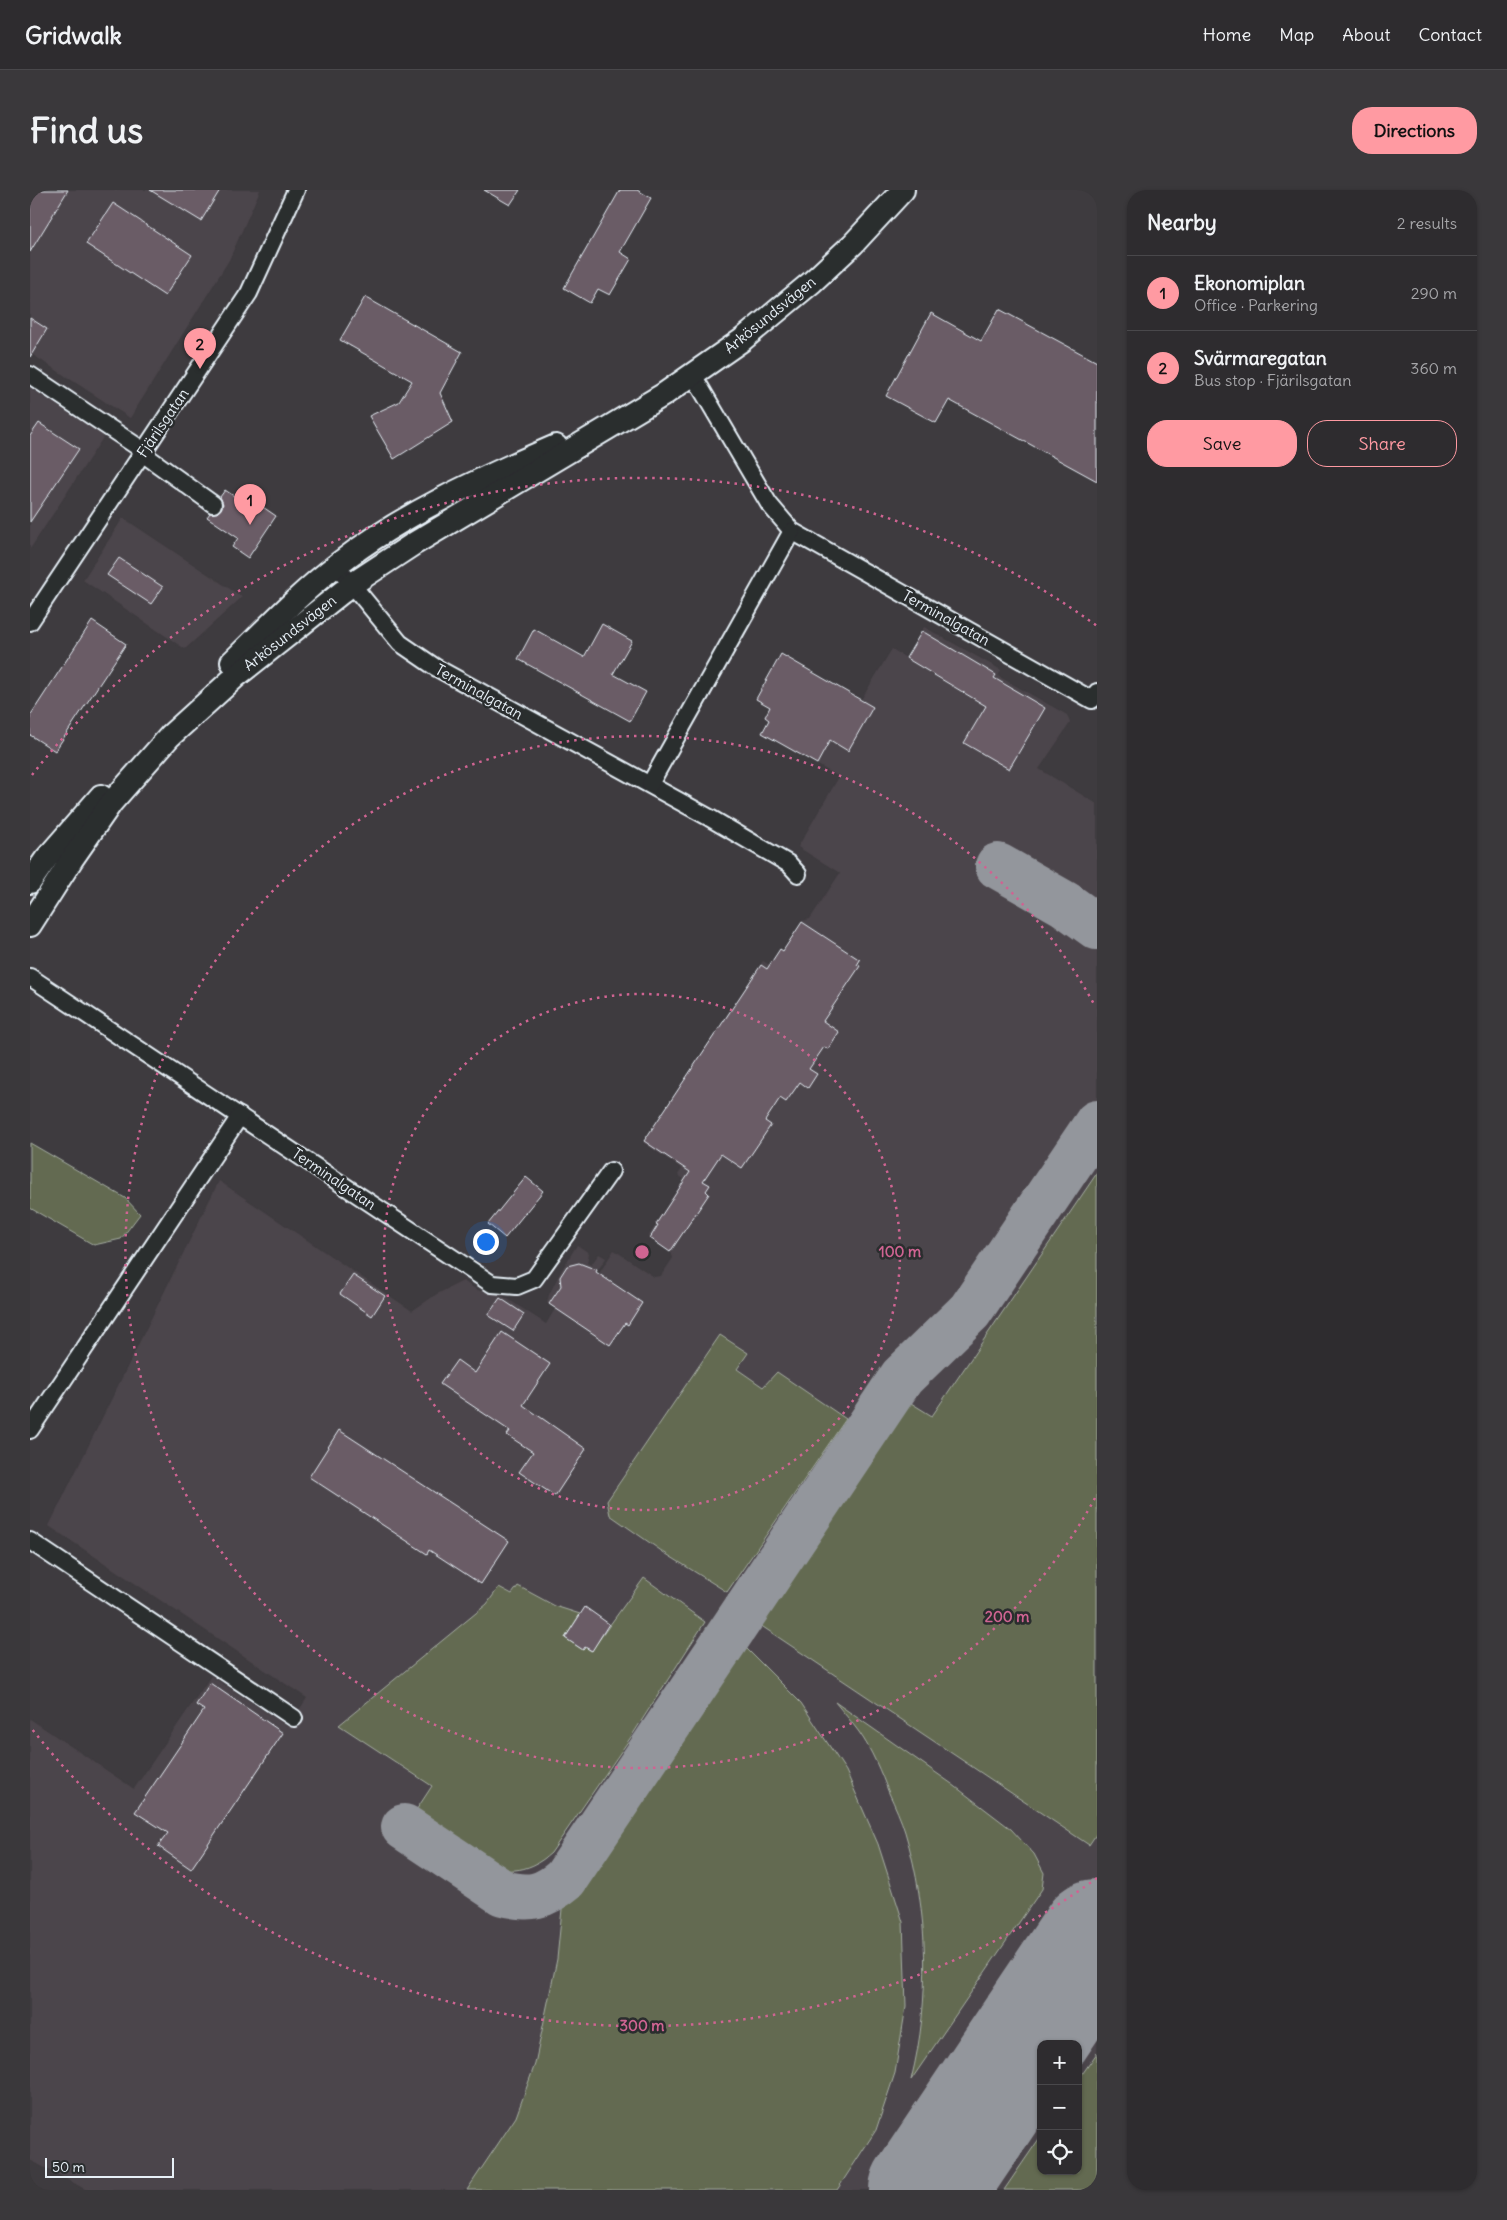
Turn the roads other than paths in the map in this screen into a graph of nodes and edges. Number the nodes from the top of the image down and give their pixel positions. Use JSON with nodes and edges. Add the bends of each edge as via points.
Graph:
{"nodes":[{"id":1,"x":296,"y":190,"type":"edge"},
{"id":2,"x":902,"y":190,"type":"edge"},
{"id":3,"x":30,"y":375,"type":"edge"},
{"id":4,"x":693,"y":375,"type":"junction"},
{"id":5,"x":620,"y":419,"type":"junction"},
{"id":6,"x":143,"y":452,"type":"junction"},
{"id":7,"x":213,"y":504,"type":"dead end"},
{"id":8,"x":792,"y":531,"type":"junction"},
{"id":9,"x":336,"y":565,"type":"junction"},
{"id":10,"x":352,"y":585,"type":"junction"},
{"id":11,"x":30,"y":622,"type":"edge"},
{"id":12,"x":1097,"y":692,"type":"edge"},
{"id":13,"x":650,"y":784,"type":"junction"},
{"id":14,"x":798,"y":874,"type":"dead end"},
{"id":15,"x":30,"y":882,"type":"edge"},
{"id":16,"x":30,"y":925,"type":"edge"},
{"id":17,"x":30,"y":976,"type":"edge"},
{"id":18,"x":240,"y":1116,"type":"junction"},
{"id":19,"x":611,"y":1171,"type":"dead end"},
{"id":20,"x":30,"y":1430,"type":"edge"},
{"id":21,"x":30,"y":1541,"type":"edge"},
{"id":22,"x":294,"y":1718,"type":"dead end"}],
"edges":[{"from":1,"to":6,"type":"street","name":"Fjärilsgatan","via":[[248,293]]},
{"from":2,"to":4,"type":"main road","name":"Arkösundsvägen","via":[[853,244],[786,304]]},
{"from":3,"to":6,"type":"street"},
{"from":4,"to":5,"type":"main road","name":"Arkösundsvägen"},
{"from":4,"to":8,"type":"street","name":"Terminalgatan","via":[[769,504]]},
{"from":5,"to":9,"type":"main road","name":"Arkösundsvägen","via":[[446,496]]},
{"from":5,"to":10,"type":"main road","name":"Arkösundsvägen","via":[[415,543]]},
{"from":6,"to":7,"type":"street"},
{"from":6,"to":11,"type":"street","name":"Fjärilsgatan"},
{"from":8,"to":12,"type":"street","name":"Terminalgatan","via":[[1092,700]]},
{"from":8,"to":13,"type":"street"},
{"from":9,"to":10,"type":"street","name":"Terminalgatan"},
{"from":9,"to":15,"type":"main road","name":"Arkösundsvägen","via":[[142,752],[46,859]]},
{"from":10,"to":13,"type":"street","name":"Terminalgatan","via":[[400,643],[435,667]]},
{"from":10,"to":16,"type":"main road","name":"Arkösundsvägen","via":[[235,677],[170,736],[111,803]]},
{"from":13,"to":14,"type":"street","name":"Terminalgatan","via":[[789,864]]},
{"from":17,"to":18,"type":"street","name":"Terminalgatan"},
{"from":18,"to":19,"type":"street","name":"Terminalgatan","via":[[492,1284],[517,1286],[534,1279]]},
{"from":18,"to":20,"type":"street"},
{"from":21,"to":22,"type":"street"}]}
